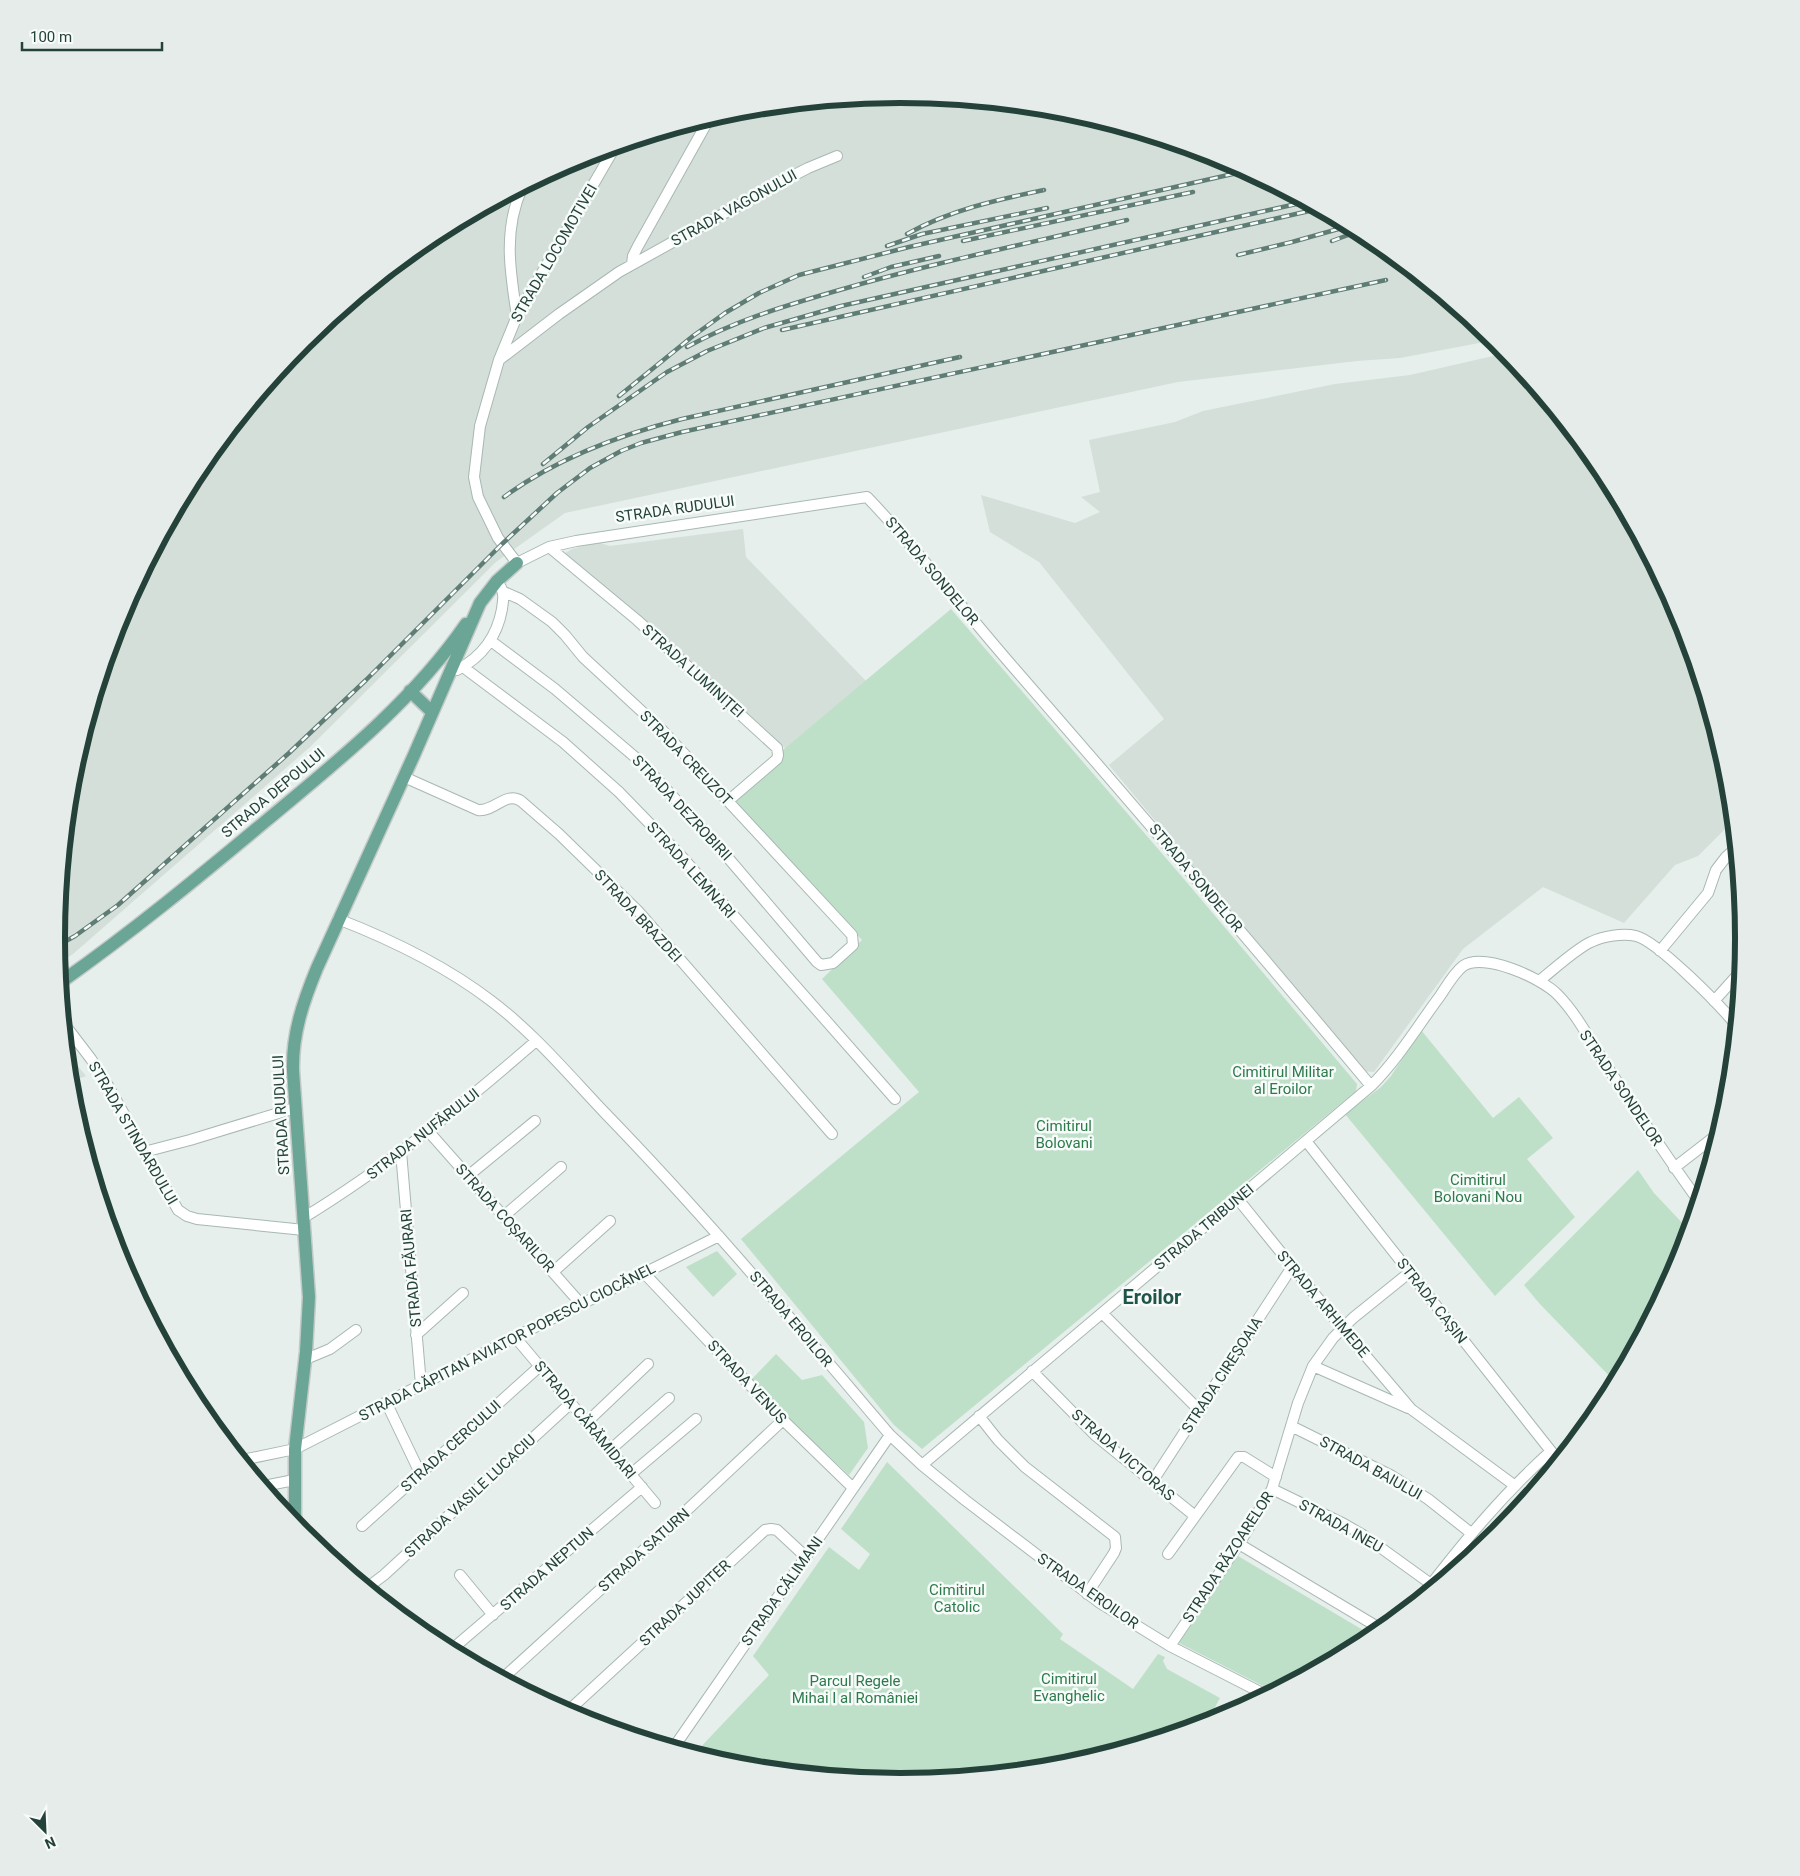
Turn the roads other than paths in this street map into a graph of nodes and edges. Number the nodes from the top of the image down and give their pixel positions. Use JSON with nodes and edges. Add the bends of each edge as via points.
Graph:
{"nodes":[{"id":1,"x":704,"y":126,"type":"edge"},
{"id":2,"x":610,"y":155,"type":"edge"},
{"id":3,"x":838,"y":156,"type":"dead end"},
{"id":4,"x":519,"y":195,"type":"edge"},
{"id":5,"x":632,"y":264,"type":"junction"},
{"id":6,"x":517,"y":316,"type":"junction"},
{"id":7,"x":499,"y":360,"type":"junction"},
{"id":8,"x":867,"y":497,"type":"joint"},
{"id":9,"x":549,"y":547,"type":"junction"},
{"id":10,"x":517,"y":563,"type":"junction"},
{"id":11,"x":500,"y":586,"type":"junction"},
{"id":12,"x":480,"y":603,"type":"junction"},
{"id":13,"x":491,"y":641,"type":"junction"},
{"id":14,"x":463,"y":667,"type":"junction"},
{"id":15,"x":450,"y":674,"type":"junction"},
{"id":16,"x":410,"y":691,"type":"junction"},
{"id":17,"x":432,"y":712,"type":"junction"},
{"id":18,"x":404,"y":777,"type":"junction"},
{"id":19,"x":728,"y":801,"type":"junction"},
{"id":20,"x":1730,"y":853,"type":"edge"},
{"id":21,"x":338,"y":920,"type":"junction"},
{"id":22,"x":853,"y":940,"type":"joint"},
{"id":23,"x":1660,"y":951,"type":"junction"},
{"id":24,"x":66,"y":977,"type":"edge"},
{"id":25,"x":1734,"y":978,"type":"edge"},
{"id":26,"x":1539,"y":981,"type":"junction"},
{"id":27,"x":1714,"y":1001,"type":"junction"},
{"id":28,"x":1731,"y":1019,"type":"edge"},
{"id":29,"x":71,"y":1033,"type":"edge"},
{"id":30,"x":536,"y":1041,"type":"junction"},
{"id":31,"x":1371,"y":1086,"type":"junction"},
{"id":32,"x":895,"y":1099,"type":"dead end"},
{"id":33,"x":296,"y":1108,"type":"junction"},
{"id":34,"x":535,"y":1121,"type":"dead end"},
{"id":35,"x":429,"y":1132,"type":"junction"},
{"id":36,"x":832,"y":1134,"type":"dead end"},
{"id":37,"x":1710,"y":1140,"type":"edge"},
{"id":38,"x":1306,"y":1141,"type":"junction"},
{"id":39,"x":144,"y":1152,"type":"junction"},
{"id":40,"x":401,"y":1152,"type":"junction"},
{"id":41,"x":561,"y":1167,"type":"dead end"},
{"id":42,"x":1674,"y":1168,"type":"junction"},
{"id":43,"x":468,"y":1176,"type":"junction"},
{"id":44,"x":1694,"y":1195,"type":"edge"},
{"id":45,"x":1237,"y":1198,"type":"junction"},
{"id":46,"x":504,"y":1216,"type":"junction"},
{"id":47,"x":610,"y":1221,"type":"dead end"},
{"id":48,"x":304,"y":1224,"type":"junction"},
{"id":49,"x":719,"y":1236,"type":"junction"},
{"id":50,"x":1292,"y":1267,"type":"junction"},
{"id":51,"x":553,"y":1272,"type":"junction"},
{"id":52,"x":1410,"y":1272,"type":"junction"},
{"id":53,"x":644,"y":1273,"type":"junction"},
{"id":54,"x":463,"y":1293,"type":"dead end"},
{"id":55,"x":581,"y":1304,"type":"junction"},
{"id":56,"x":1102,"y":1313,"type":"junction"},
{"id":57,"x":1342,"y":1328,"type":"junction"},
{"id":58,"x":356,"y":1330,"type":"dead end"},
{"id":59,"x":416,"y":1335,"type":"junction"},
{"id":60,"x":515,"y":1337,"type":"junction"},
{"id":61,"x":306,"y":1359,"type":"junction"},
{"id":62,"x":648,"y":1364,"type":"dead end"},
{"id":63,"x":540,"y":1366,"type":"junction"},
{"id":64,"x":1313,"y":1366,"type":"junction"},
{"id":65,"x":1032,"y":1371,"type":"junction"},
{"id":66,"x":421,"y":1384,"type":"junction"},
{"id":67,"x":669,"y":1398,"type":"dead end"},
{"id":68,"x":386,"y":1402,"type":"junction"},
{"id":69,"x":571,"y":1403,"type":"junction"},
{"id":70,"x":1411,"y":1409,"type":"junction"},
{"id":71,"x":1200,"y":1411,"type":"junction"},
{"id":72,"x":979,"y":1416,"type":"junction"},
{"id":73,"x":696,"y":1419,"type":"dead end"},
{"id":74,"x":783,"y":1420,"type":"junction"},
{"id":75,"x":587,"y":1422,"type":"junction"},
{"id":76,"x":1291,"y":1426,"type":"junction"},
{"id":77,"x":890,"y":1435,"type":"junction"},
{"id":78,"x":295,"y":1449,"type":"junction"},
{"id":79,"x":610,"y":1450,"type":"junction"},
{"id":80,"x":1550,"y":1452,"type":"junction"},
{"id":81,"x":1554,"y":1456,"type":"edge"},
{"id":82,"x":248,"y":1459,"type":"edge"},
{"id":83,"x":922,"y":1465,"type":"junction"},
{"id":84,"x":420,"y":1473,"type":"junction"},
{"id":85,"x":631,"y":1474,"type":"junction"},
{"id":86,"x":1276,"y":1476,"type":"junction"},
{"id":87,"x":294,"y":1480,"type":"junction"},
{"id":88,"x":1152,"y":1482,"type":"junction"},
{"id":89,"x":269,"y":1485,"type":"edge"},
{"id":90,"x":1514,"y":1485,"type":"junction"},
{"id":91,"x":642,"y":1487,"type":"junction"},
{"id":92,"x":853,"y":1488,"type":"junction"},
{"id":93,"x":1272,"y":1489,"type":"junction"},
{"id":94,"x":655,"y":1502,"type":"dead end"},
{"id":95,"x":293,"y":1511,"type":"edge"},
{"id":96,"x":1195,"y":1516,"type":"junction"},
{"id":97,"x":362,"y":1526,"type":"dead end"},
{"id":98,"x":1471,"y":1533,"type":"junction"},
{"id":99,"x":1239,"y":1544,"type":"junction"},
{"id":100,"x":1168,"y":1554,"type":"dead end"},
{"id":101,"x":806,"y":1557,"type":"junction"},
{"id":102,"x":460,"y":1575,"type":"dead end"},
{"id":103,"x":1436,"y":1578,"type":"edge"},
{"id":104,"x":1430,"y":1583,"type":"edge"},
{"id":105,"x":371,"y":1584,"type":"edge"},
{"id":106,"x":1087,"y":1594,"type":"junction"},
{"id":107,"x":493,"y":1615,"type":"junction"},
{"id":108,"x":1374,"y":1625,"type":"edge"},
{"id":109,"x":457,"y":1645,"type":"edge"},
{"id":110,"x":1170,"y":1646,"type":"junction"},
{"id":111,"x":507,"y":1674,"type":"edge"},
{"id":112,"x":1258,"y":1692,"type":"edge"},
{"id":113,"x":573,"y":1706,"type":"edge"},
{"id":114,"x":677,"y":1743,"type":"edge"}],
"edges":[{"from":1,"to":5,"type":"street","name":"STRADA VAGONULUI","via":[[638,246]]},
{"from":2,"to":6,"type":"street","name":"STRADA LOCOMOTIVEI"},
{"from":3,"to":5,"type":"street","name":"STRADA VAGONULUI","via":[[775,185]]},
{"from":4,"to":6,"type":"street","via":[[509,233]]},
{"from":5,"to":7,"type":"street","name":"STRADA VAGONULUI"},
{"from":6,"to":7,"type":"street","name":"STRADA LOCOMOTIVEI"},
{"from":7,"to":10,"type":"street","name":"STRADA LOCOMOTIVEI","via":[[480,426],[474,477],[482,509]]},
{"from":8,"to":9,"type":"street","name":"STRADA RUDULUI","via":[[588,538]]},
{"from":8,"to":31,"type":"street","name":"STRADA SONDELOR","via":[[890,520]]},
{"from":9,"to":10,"type":"street","name":"STRADA RUDULUI"},
{"from":9,"to":19,"type":"street","name":"STRADA LUMINIȚEI","via":[[637,620],[777,748],[776,759]]},
{"from":10,"to":11,"type":"main road","name":"STRADA RUDULUI"},
{"from":11,"to":12,"type":"main road","name":"STRADA RUDULUI"},
{"from":11,"to":13,"type":"street","via":[[500,619]]},
{"from":11,"to":19,"type":"street","name":"STRADA CREUZOT","via":[[559,629],[582,657],[663,731]]},
{"from":12,"to":15,"type":"main road","name":"STRADA RUDULUI"},
{"from":12,"to":16,"type":"main road","name":"STRADA DEPOULUI"},
{"from":13,"to":14,"type":"street"},
{"from":13,"to":22,"type":"street","name":"STRADA DEZROBIRII","via":[[555,689],[642,763],[712,839],[816,962],[821,965],[833,963],[853,945]]},
{"from":14,"to":15,"type":"street"},
{"from":14,"to":32,"type":"street","name":"STRADA LEMNARI","via":[[557,737],[619,792],[683,858]]},
{"from":15,"to":17,"type":"main road","name":"STRADA RUDULUI"},
{"from":16,"to":17,"type":"main road"},
{"from":16,"to":24,"type":"main road","name":"STRADA DEPOULUI","via":[[309,785],[129,931]]},
{"from":17,"to":18,"type":"main road","name":"STRADA RUDULUI"},
{"from":18,"to":21,"type":"main road","name":"STRADA RUDULUI"},
{"from":18,"to":36,"type":"street","name":"STRADA BRAZDEI","via":[[478,810],[486,810],[510,798],[521,801],[638,911]]},
{"from":19,"to":22,"type":"street","name":"STRADA CREUZOT"},
{"from":20,"to":23,"type":"street","via":[[1716,870],[1708,893]]},
{"from":21,"to":30,"type":"street","name":"STRADA EROILOR","via":[[384,938],[438,966],[513,1019]]},
{"from":21,"to":33,"type":"main road","name":"STRADA RUDULUI","via":[[307,992],[296,1029],[293,1060]]},
{"from":23,"to":26,"type":"street","via":[[1637,936],[1605,937],[1589,942]]},
{"from":23,"to":27,"type":"street"},
{"from":25,"to":27,"type":"street"},
{"from":26,"to":31,"type":"street","name":"STRADA SONDELOR","via":[[1484,962],[1463,966],[1387,1071]]},
{"from":26,"to":42,"type":"street","name":"STRADA SONDELOR","via":[[1557,994],[1578,1022]]},
{"from":27,"to":28,"type":"street"},
{"from":29,"to":39,"type":"street","name":"STRADA STINDARDULUI","via":[[102,1076]]},
{"from":30,"to":35,"type":"street","name":"STRADA NUFĂRULUI"},
{"from":30,"to":49,"type":"street","name":"STRADA EROILOR"},
{"from":31,"to":38,"type":"street","name":"STRADA TRIBUNEI"},
{"from":33,"to":39,"type":"street"},
{"from":33,"to":48,"type":"main road","name":"STRADA RUDULUI"},
{"from":34,"to":43,"type":"street"},
{"from":35,"to":40,"type":"street","name":"STRADA NUFĂRULUI"},
{"from":35,"to":43,"type":"street","name":"STRADA COȘARILOR"},
{"from":37,"to":42,"type":"street"},
{"from":38,"to":45,"type":"street","name":"STRADA TRIBUNEI"},
{"from":38,"to":52,"type":"street","name":"STRADA CAȘIN"},
{"from":39,"to":48,"type":"street","name":"STRADA STINDARDULUI","via":[[171,1201],[187,1216],[231,1223]]},
{"from":40,"to":48,"type":"street","name":"STRADA NUFĂRULUI"},
{"from":40,"to":59,"type":"street","name":"STRADA FĂURARI"},
{"from":41,"to":46,"type":"street"},
{"from":42,"to":44,"type":"street","name":"STRADA SONDELOR"},
{"from":43,"to":46,"type":"street","name":"STRADA COȘARILOR"},
{"from":45,"to":50,"type":"street","name":"STRADA ARHIMEDE"},
{"from":45,"to":56,"type":"street","name":"STRADA TRIBUNEI"},
{"from":46,"to":51,"type":"street","name":"STRADA COȘARILOR"},
{"from":47,"to":51,"type":"street"},
{"from":48,"to":61,"type":"main road","name":"STRADA RUDULUI","via":[[309,1297]]},
{"from":49,"to":53,"type":"street","name":"STRADA CĂPITAN AVIATOR POPESCU CIOCĂNEL"},
{"from":49,"to":77,"type":"street","name":"STRADA EROILOR"},
{"from":50,"to":57,"type":"street","name":"STRADA ARHIMEDE"},
{"from":50,"to":71,"type":"street","name":"STRADA CIREȘOAIA"},
{"from":51,"to":55,"type":"street","name":"STRADA COȘARILOR"},
{"from":52,"to":57,"type":"street","name":"STRADA RĂZOARELOR"},
{"from":52,"to":80,"type":"street","name":"STRADA CAȘIN"},
{"from":53,"to":55,"type":"street","name":"STRADA CĂPITAN AVIATOR POPESCU CIOCĂNEL"},
{"from":53,"to":74,"type":"street","name":"STRADA VENUS"},
{"from":54,"to":59,"type":"street"},
{"from":55,"to":60,"type":"street","name":"STRADA CĂPITAN AVIATOR POPESCU CIOCĂNEL"},
{"from":56,"to":65,"type":"street","name":"STRADA TRIBUNEI"},
{"from":56,"to":71,"type":"street"},
{"from":57,"to":64,"type":"street","name":"STRADA RĂZOARELOR"},
{"from":57,"to":70,"type":"street","name":"STRADA ARHIMEDE"},
{"from":58,"to":61,"type":"street","via":[[330,1349]]},
{"from":59,"to":66,"type":"street","name":"STRADA FĂURARI"},
{"from":60,"to":63,"type":"street","name":"STRADA CĂRĂMIDARI"},
{"from":60,"to":66,"type":"street","name":"STRADA CĂPITAN AVIATOR POPESCU CIOCĂNEL"},
{"from":61,"to":78,"type":"main road","name":"STRADA RUDULUI"},
{"from":62,"to":75,"type":"street"},
{"from":63,"to":69,"type":"street","name":"STRADA CĂRĂMIDARI"},
{"from":63,"to":84,"type":"street","name":"STRADA CERCULUI"},
{"from":64,"to":70,"type":"street","name":"STRADA ARHIMEDE"},
{"from":64,"to":76,"type":"street","name":"STRADA RĂZOARELOR"},
{"from":65,"to":72,"type":"street","name":"STRADA TRIBUNEI"},
{"from":65,"to":88,"type":"street","name":"STRADA VICTORAS","via":[[1095,1435]]},
{"from":66,"to":68,"type":"street","name":"STRADA CĂPITAN AVIATOR POPESCU CIOCĂNEL"},
{"from":67,"to":79,"type":"street"},
{"from":68,"to":78,"type":"street","name":"STRADA CĂPITAN AVIATOR POPESCU CIOCĂNEL"},
{"from":68,"to":84,"type":"street"},
{"from":69,"to":75,"type":"street","name":"STRADA CĂRĂMIDARI"},
{"from":69,"to":105,"type":"street","name":"STRADA VASILE LUCACIU"},
{"from":70,"to":90,"type":"street","name":"STRADA ARHIMEDE"},
{"from":71,"to":88,"type":"street","name":"STRADA CIREȘOAIA"},
{"from":72,"to":83,"type":"street","name":"STRADA TRIBUNEI"},
{"from":72,"to":106,"type":"street","via":[[1025,1467],[1115,1537],[1114,1553]]},
{"from":73,"to":85,"type":"street"},
{"from":74,"to":92,"type":"street","name":"STRADA VENUS"},
{"from":74,"to":111,"type":"street","name":"STRADA SATURN"},
{"from":75,"to":79,"type":"street","name":"STRADA CĂRĂMIDARI"},
{"from":76,"to":86,"type":"street","name":"STRADA RĂZOARELOR"},
{"from":76,"to":98,"type":"street","name":"STRADA BAIULUI","via":[[1392,1476]]},
{"from":77,"to":83,"type":"street","name":"STRADA EROILOR"},
{"from":77,"to":92,"type":"street","name":"STRADA CĂLIMANI"},
{"from":78,"to":82,"type":"street","name":"STRADA CĂPITAN AVIATOR POPESCU CIOCĂNEL"},
{"from":78,"to":87,"type":"main road","name":"STRADA RUDULUI"},
{"from":79,"to":85,"type":"street","name":"STRADA CĂRĂMIDARI"},
{"from":80,"to":81,"type":"street","name":"STRADA CAȘIN"},
{"from":80,"to":90,"type":"street"},
{"from":83,"to":106,"type":"street","name":"STRADA EROILOR"},
{"from":84,"to":97,"type":"street","name":"STRADA CERCULUI"},
{"from":85,"to":91,"type":"street","name":"STRADA CĂRĂMIDARI"},
{"from":86,"to":93,"type":"street","name":"STRADA RĂZOARELOR"},
{"from":86,"to":96,"type":"street","via":[[1238,1456]]},
{"from":87,"to":89,"type":"street"},
{"from":87,"to":95,"type":"main road","name":"STRADA RUDULUI"},
{"from":88,"to":96,"type":"street","name":"STRADA VICTORAS"},
{"from":90,"to":98,"type":"street"},
{"from":91,"to":94,"type":"street","name":"STRADA CĂRĂMIDARI"},
{"from":91,"to":107,"type":"street","name":"STRADA NEPTUN"},
{"from":92,"to":101,"type":"street","name":"STRADA CĂLIMANI"},
{"from":93,"to":99,"type":"street","name":"STRADA RĂZOARELOR"},
{"from":93,"to":104,"type":"street","name":"STRADA INEU","via":[[1363,1535]]},
{"from":96,"to":100,"type":"street"},
{"from":98,"to":103,"type":"street"},
{"from":99,"to":108,"type":"street"},
{"from":99,"to":110,"type":"street","name":"STRADA RĂZOARELOR"},
{"from":101,"to":113,"type":"street","name":"STRADA JUPITER","via":[[777,1530],[765,1530]]},
{"from":101,"to":114,"type":"street","name":"STRADA CĂLIMANI"},
{"from":102,"to":107,"type":"street"},
{"from":106,"to":110,"type":"street","name":"STRADA EROILOR"},
{"from":107,"to":109,"type":"street","name":"STRADA NEPTUN"},
{"from":110,"to":112,"type":"street","name":"STRADA EROILOR"}]}
